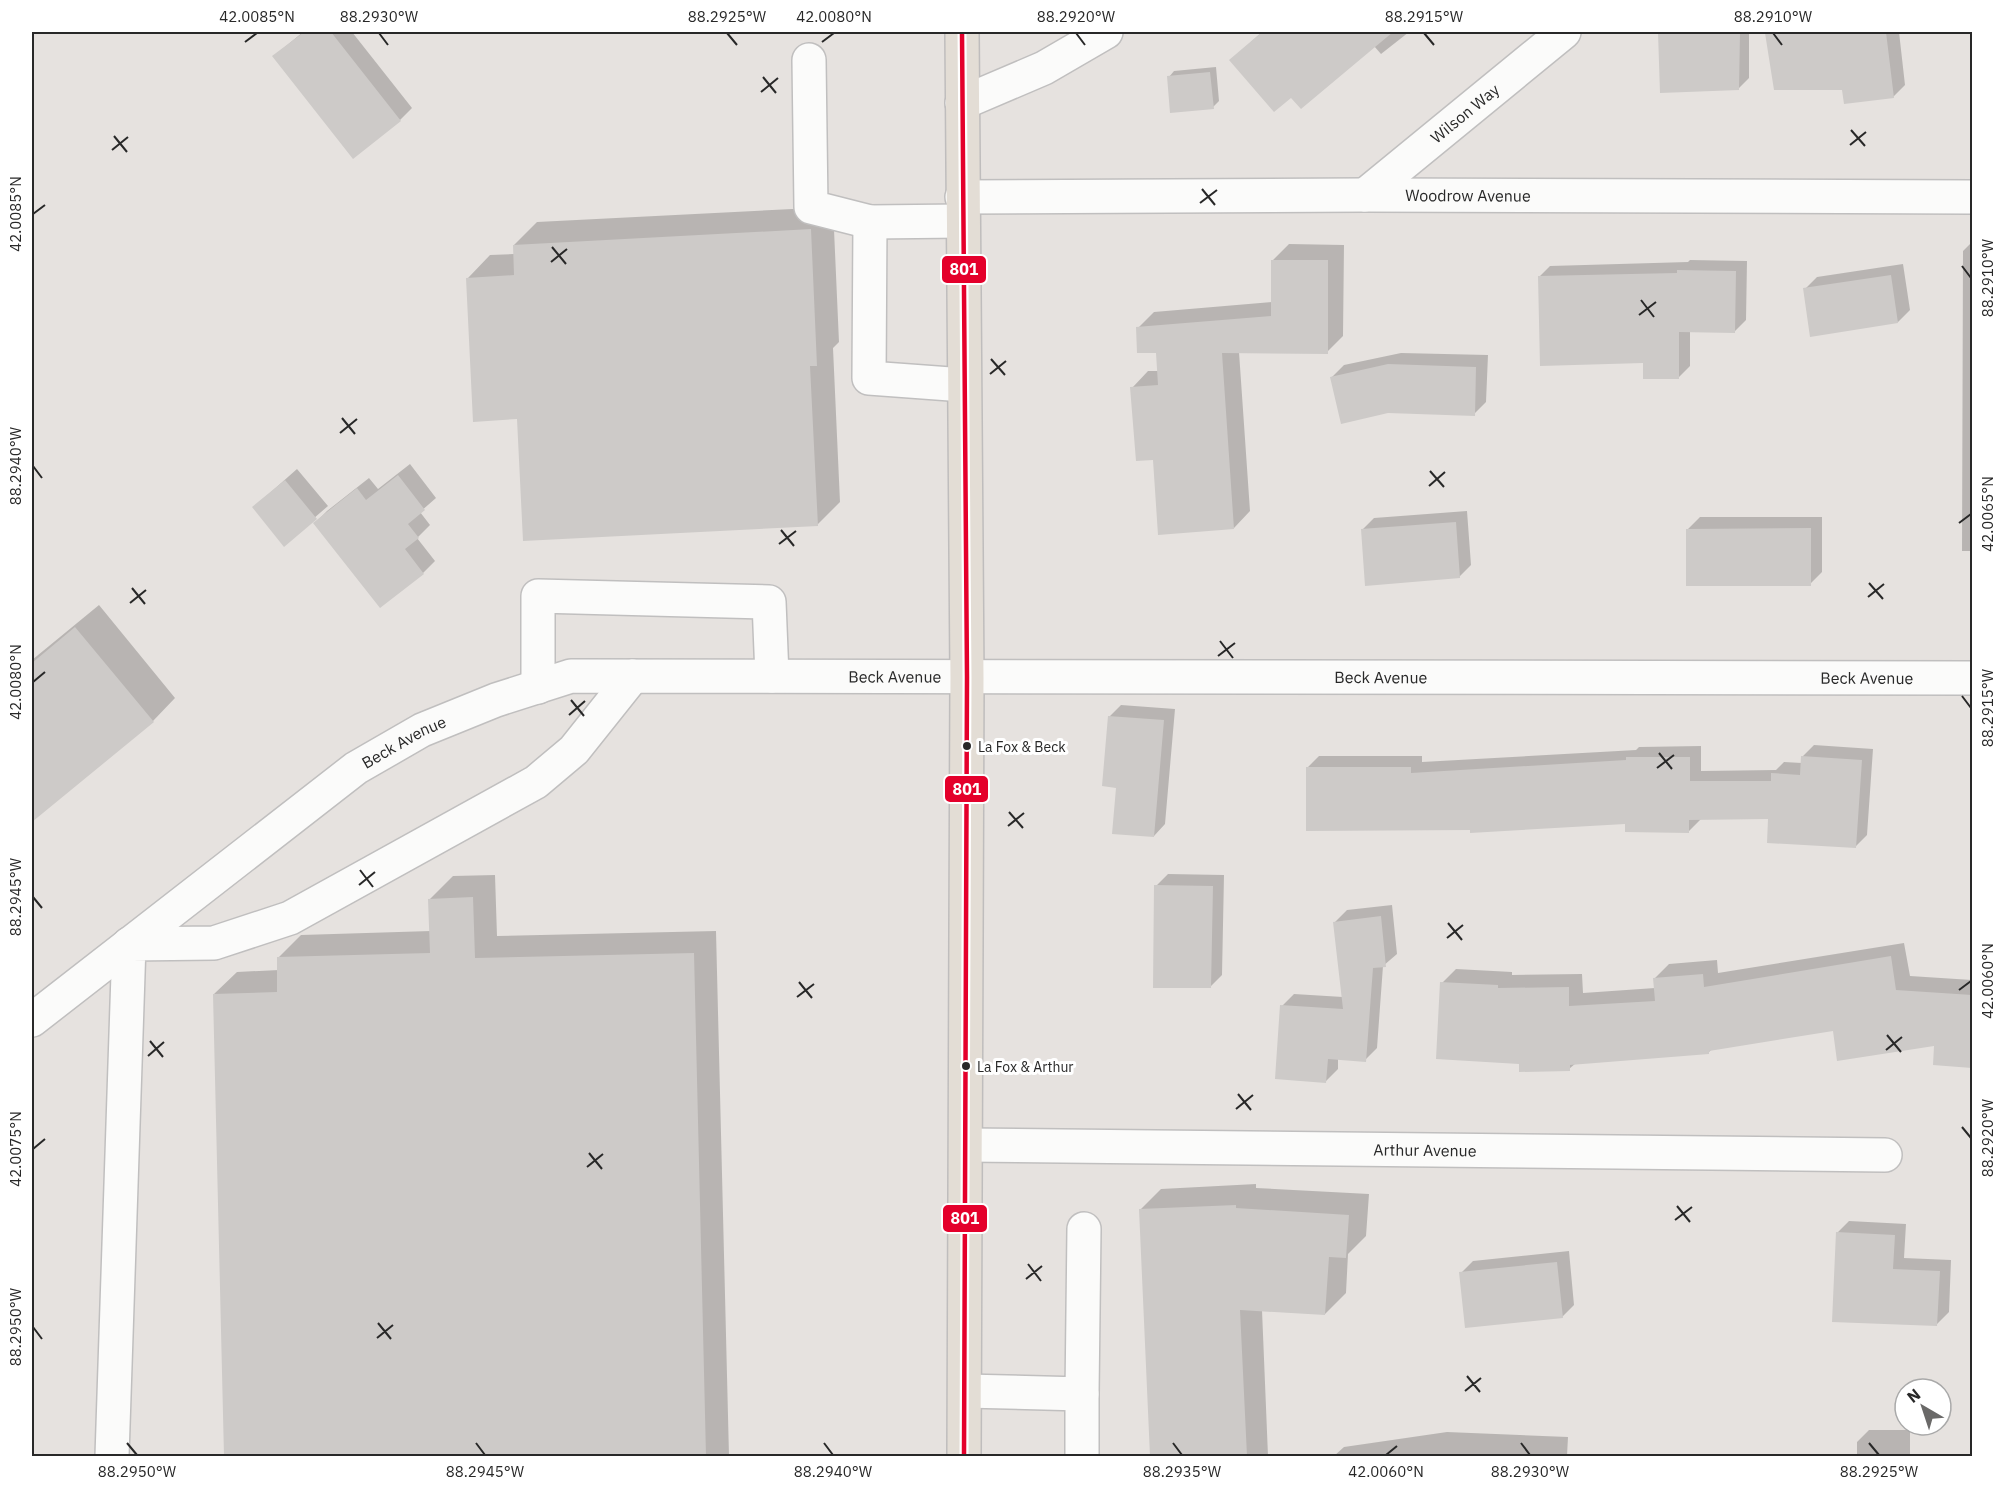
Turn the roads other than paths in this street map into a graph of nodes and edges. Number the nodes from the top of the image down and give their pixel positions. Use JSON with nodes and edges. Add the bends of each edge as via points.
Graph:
{"nodes":[{"id":1,"x":962,"y":32,"type":"edge"},
{"id":2,"x":1106,"y":32,"type":"edge"},
{"id":3,"x":1564,"y":32,"type":"edge"},
{"id":4,"x":809,"y":60,"type":"dead end"},
{"id":5,"x":962,"y":103,"type":"junction"},
{"id":6,"x":1365,"y":195,"type":"junction"},
{"id":7,"x":1972,"y":197,"type":"edge"},
{"id":8,"x":962,"y":209,"type":"junction"},
{"id":9,"x":870,"y":222,"type":"junction"},
{"id":10,"x":964,"y":385,"type":"junction"},
{"id":11,"x":633,"y":676,"type":"junction"},
{"id":12,"x":772,"y":676,"type":"junction"},
{"id":13,"x":966,"y":677,"type":"junction"},
{"id":14,"x":1972,"y":678,"type":"edge"},
{"id":15,"x":538,"y":687,"type":"junction"},
{"id":16,"x":129,"y":944,"type":"junction"},
{"id":17,"x":32,"y":1020,"type":"edge"},
{"id":18,"x":966,"y":1145,"type":"junction"},
{"id":19,"x":1885,"y":1155,"type":"dead end"},
{"id":20,"x":1084,"y":1229,"type":"dead end"},
{"id":21,"x":965,"y":1391,"type":"junction"},
{"id":22,"x":1082,"y":1394,"type":"junction"},
{"id":23,"x":112,"y":1456,"type":"edge"},
{"id":24,"x":964,"y":1456,"type":"edge"},
{"id":25,"x":1082,"y":1456,"type":"edge"}],
"edges":[{"from":1,"to":5,"type":"main road"},
{"from":2,"to":5,"type":"street","via":[[1044,68]]},
{"from":3,"to":6,"type":"street","name":"Wilson Way"},
{"from":4,"to":9,"type":"street","name":"Woodrow Avenue","via":[[811,207]]},
{"from":5,"to":8,"type":"main road"},
{"from":6,"to":7,"type":"street","name":"Woodrow Avenue"},
{"from":6,"to":8,"type":"street","name":"Woodrow Avenue"},
{"from":8,"to":9,"type":"street","name":"Woodrow Avenue"},
{"from":8,"to":10,"type":"main road"},
{"from":9,"to":10,"type":"street","via":[[868,378]]},
{"from":10,"to":13,"type":"main road"},
{"from":11,"to":12,"type":"street","name":"Beck Avenue"},
{"from":11,"to":15,"type":"street","name":"Beck Avenue","via":[[571,676]]},
{"from":11,"to":16,"type":"street","via":[[574,750],[536,782],[290,918],[214,943]]},
{"from":12,"to":13,"type":"street","name":"Beck Avenue"},
{"from":12,"to":15,"type":"street","via":[[769,602],[538,596]]},
{"from":13,"to":14,"type":"street","name":"Beck Avenue"},
{"from":13,"to":18,"type":"main road"},
{"from":15,"to":16,"type":"street","name":"Beck Avenue","via":[[422,730],[356,768]]},
{"from":16,"to":17,"type":"street","name":"Beck Avenue"},
{"from":16,"to":23,"type":"street"},
{"from":18,"to":19,"type":"street","name":"Arthur Avenue"},
{"from":18,"to":21,"type":"main road"},
{"from":20,"to":22,"type":"street"},
{"from":21,"to":22,"type":"street"},
{"from":21,"to":24,"type":"main road"},
{"from":22,"to":25,"type":"street"}]}
